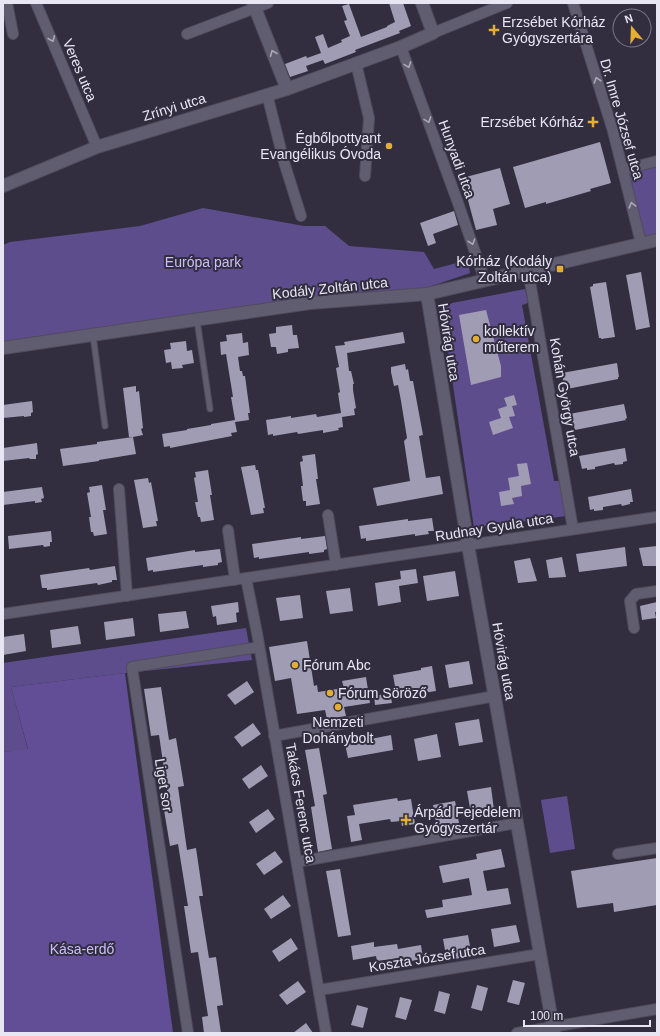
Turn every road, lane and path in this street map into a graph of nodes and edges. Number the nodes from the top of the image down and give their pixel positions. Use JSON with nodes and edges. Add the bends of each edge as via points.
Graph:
{"nodes":[{"id":1,"x":7,"y":3,"type":"edge"},
{"id":2,"x":36,"y":3,"type":"edge"},
{"id":3,"x":268,"y":3,"type":"edge"},
{"id":4,"x":422,"y":3,"type":"edge"},
{"id":5,"x":507,"y":3,"type":"edge"},
{"id":6,"x":573,"y":3,"type":"edge"},
{"id":7,"x":254,"y":5,"type":"edge"},
{"id":8,"x":433,"y":33,"type":"junction"},
{"id":9,"x":13,"y":34,"type":"dead end"},
{"id":10,"x":188,"y":34,"type":"dead end"},
{"id":11,"x":401,"y":47,"type":"junction"},
{"id":12,"x":356,"y":63,"type":"junction"},
{"id":13,"x":288,"y":89,"type":"junction"},
{"id":14,"x":267,"y":94,"type":"junction"},
{"id":15,"x":97,"y":147,"type":"junction"},
{"id":16,"x":657,"y":161,"type":"edge"},
{"id":17,"x":623,"y":170,"type":"junction"},
{"id":18,"x":365,"y":176,"type":"dead end"},
{"id":19,"x":3,"y":186,"type":"edge"},
{"id":20,"x":301,"y":216,"type":"dead end"},
{"id":21,"x":657,"y":240,"type":"edge"},
{"id":22,"x":642,"y":243,"type":"junction"},
{"id":23,"x":528,"y":270,"type":"junction"},
{"id":24,"x":485,"y":281,"type":"junction"},
{"id":25,"x":426,"y":294,"type":"junction"},
{"id":26,"x":198,"y":320,"type":"junction"},
{"id":27,"x":92,"y":335,"type":"junction"},
{"id":28,"x":3,"y":348,"type":"edge"},
{"id":29,"x":210,"y":409,"type":"dead end"},
{"id":30,"x":105,"y":426,"type":"dead end"},
{"id":31,"x":119,"y":489,"type":"dead end"},
{"id":32,"x":328,"y":515,"type":"dead end"},
{"id":33,"x":657,"y":516,"type":"edge"},
{"id":34,"x":573,"y":529,"type":"junction"},
{"id":35,"x":228,"y":530,"type":"dead end"},
{"id":36,"x":468,"y":545,"type":"junction"},
{"id":37,"x":336,"y":565,"type":"junction"},
{"id":38,"x":240,"y":579,"type":"junction"},
{"id":39,"x":657,"y":591,"type":"edge"},
{"id":40,"x":127,"y":596,"type":"junction"},
{"id":41,"x":3,"y":614,"type":"edge"},
{"id":42,"x":634,"y":628,"type":"dead end"},
{"id":43,"x":259,"y":646,"type":"junction"},
{"id":44,"x":495,"y":696,"type":"junction"},
{"id":45,"x":274,"y":736,"type":"junction"},
{"id":46,"x":517,"y":823,"type":"junction"},
{"id":47,"x":657,"y":848,"type":"edge"},
{"id":48,"x":618,"y":854,"type":"dead end"},
{"id":49,"x":297,"y":862,"type":"junction"},
{"id":50,"x":540,"y":954,"type":"junction"},
{"id":51,"x":319,"y":990,"type":"junction"},
{"id":52,"x":657,"y":1009,"type":"edge"},
{"id":53,"x":553,"y":1030,"type":"edge"},
{"id":54,"x":188,"y":1033,"type":"edge"},
{"id":55,"x":326,"y":1033,"type":"edge"},
{"id":56,"x":517,"y":1033,"type":"edge"}],
"edges":[{"from":1,"to":9,"type":"street"},
{"from":2,"to":15,"type":"street","name":"Veres utca","one_way":true},
{"from":3,"to":7,"type":"street"},
{"from":4,"to":8,"type":"street"},
{"from":5,"to":8,"type":"street","name":"Zrínyi utca"},
{"from":17,"to":6,"type":"street","name":"Dr. Imre József utca","one_way":true},
{"from":7,"to":10,"type":"street"},
{"from":13,"to":7,"type":"street","one_way":true},
{"from":8,"to":11,"type":"street","name":"Zrínyi utca"},
{"from":11,"to":12,"type":"street","name":"Zrínyi utca"},
{"from":11,"to":24,"type":"street","name":"Hunyadi utca","one_way":true},
{"from":12,"to":13,"type":"street","name":"Zrínyi utca"},
{"from":12,"to":18,"type":"street","via":[[369,118]]},
{"from":13,"to":14,"type":"street","name":"Zrínyi utca"},
{"from":14,"to":15,"type":"street","name":"Zrínyi utca"},
{"from":14,"to":20,"type":"street"},
{"from":15,"to":19,"type":"street","name":"Zrínyi utca"},
{"from":16,"to":17,"type":"street"},
{"from":22,"to":17,"type":"street","name":"Dr. Imre József utca","one_way":true},
{"from":21,"to":22,"type":"street","name":"Kodály Zoltán utca"},
{"from":22,"to":23,"type":"street","name":"Kodály Zoltán utca"},
{"from":23,"to":24,"type":"street","name":"Kodály Zoltán utca"},
{"from":23,"to":34,"type":"street","name":"Kohán György utca"},
{"from":24,"to":25,"type":"street","name":"Kodály Zoltán utca"},
{"from":25,"to":26,"type":"street","name":"Kodály Zoltán utca","via":[[310,304]]},
{"from":25,"to":36,"type":"street","name":"Hóvirág utca"},
{"from":26,"to":27,"type":"street","name":"Kodály Zoltán utca"},
{"from":26,"to":29,"type":"lane"},
{"from":27,"to":28,"type":"street","name":"Kodály Zoltán utca"},
{"from":27,"to":30,"type":"lane"},
{"from":31,"to":40,"type":"street"},
{"from":32,"to":37,"type":"street"},
{"from":33,"to":34,"type":"street","name":"Rudnay Gyula utca"},
{"from":34,"to":36,"type":"street","name":"Rudnay Gyula utca"},
{"from":35,"to":38,"type":"street"},
{"from":36,"to":37,"type":"street","name":"Rudnay Gyula utca"},
{"from":36,"to":44,"type":"street","name":"Hóvirág utca"},
{"from":37,"to":38,"type":"street","name":"Rudnay Gyula utca"},
{"from":38,"to":40,"type":"street","name":"Rudnay Gyula utca"},
{"from":38,"to":43,"type":"street","name":"Takács Ferenc utca"},
{"from":39,"to":42,"type":"street","via":[[636,594],[630,602]]},
{"from":40,"to":41,"type":"street","name":"Rudnay Gyula utca"},
{"from":43,"to":45,"type":"street","name":"Takács Ferenc utca"},
{"from":43,"to":54,"type":"street","name":"Liget sor","via":[[132,667]]},
{"from":44,"to":45,"type":"street"},
{"from":44,"to":46,"type":"street","name":"Hóvirág utca"},
{"from":45,"to":49,"type":"street","name":"Takács Ferenc utca"},
{"from":46,"to":49,"type":"street"},
{"from":46,"to":50,"type":"street","name":"Hóvirág utca"},
{"from":47,"to":48,"type":"street"},
{"from":49,"to":51,"type":"street","name":"Takács Ferenc utca"},
{"from":50,"to":51,"type":"street","name":"Koszta József utca"},
{"from":50,"to":53,"type":"street","name":"Hóvirág utca"},
{"from":51,"to":55,"type":"street","name":"Takács Ferenc utca"},
{"from":52,"to":53,"type":"street"},
{"from":53,"to":56,"type":"street"}]}
